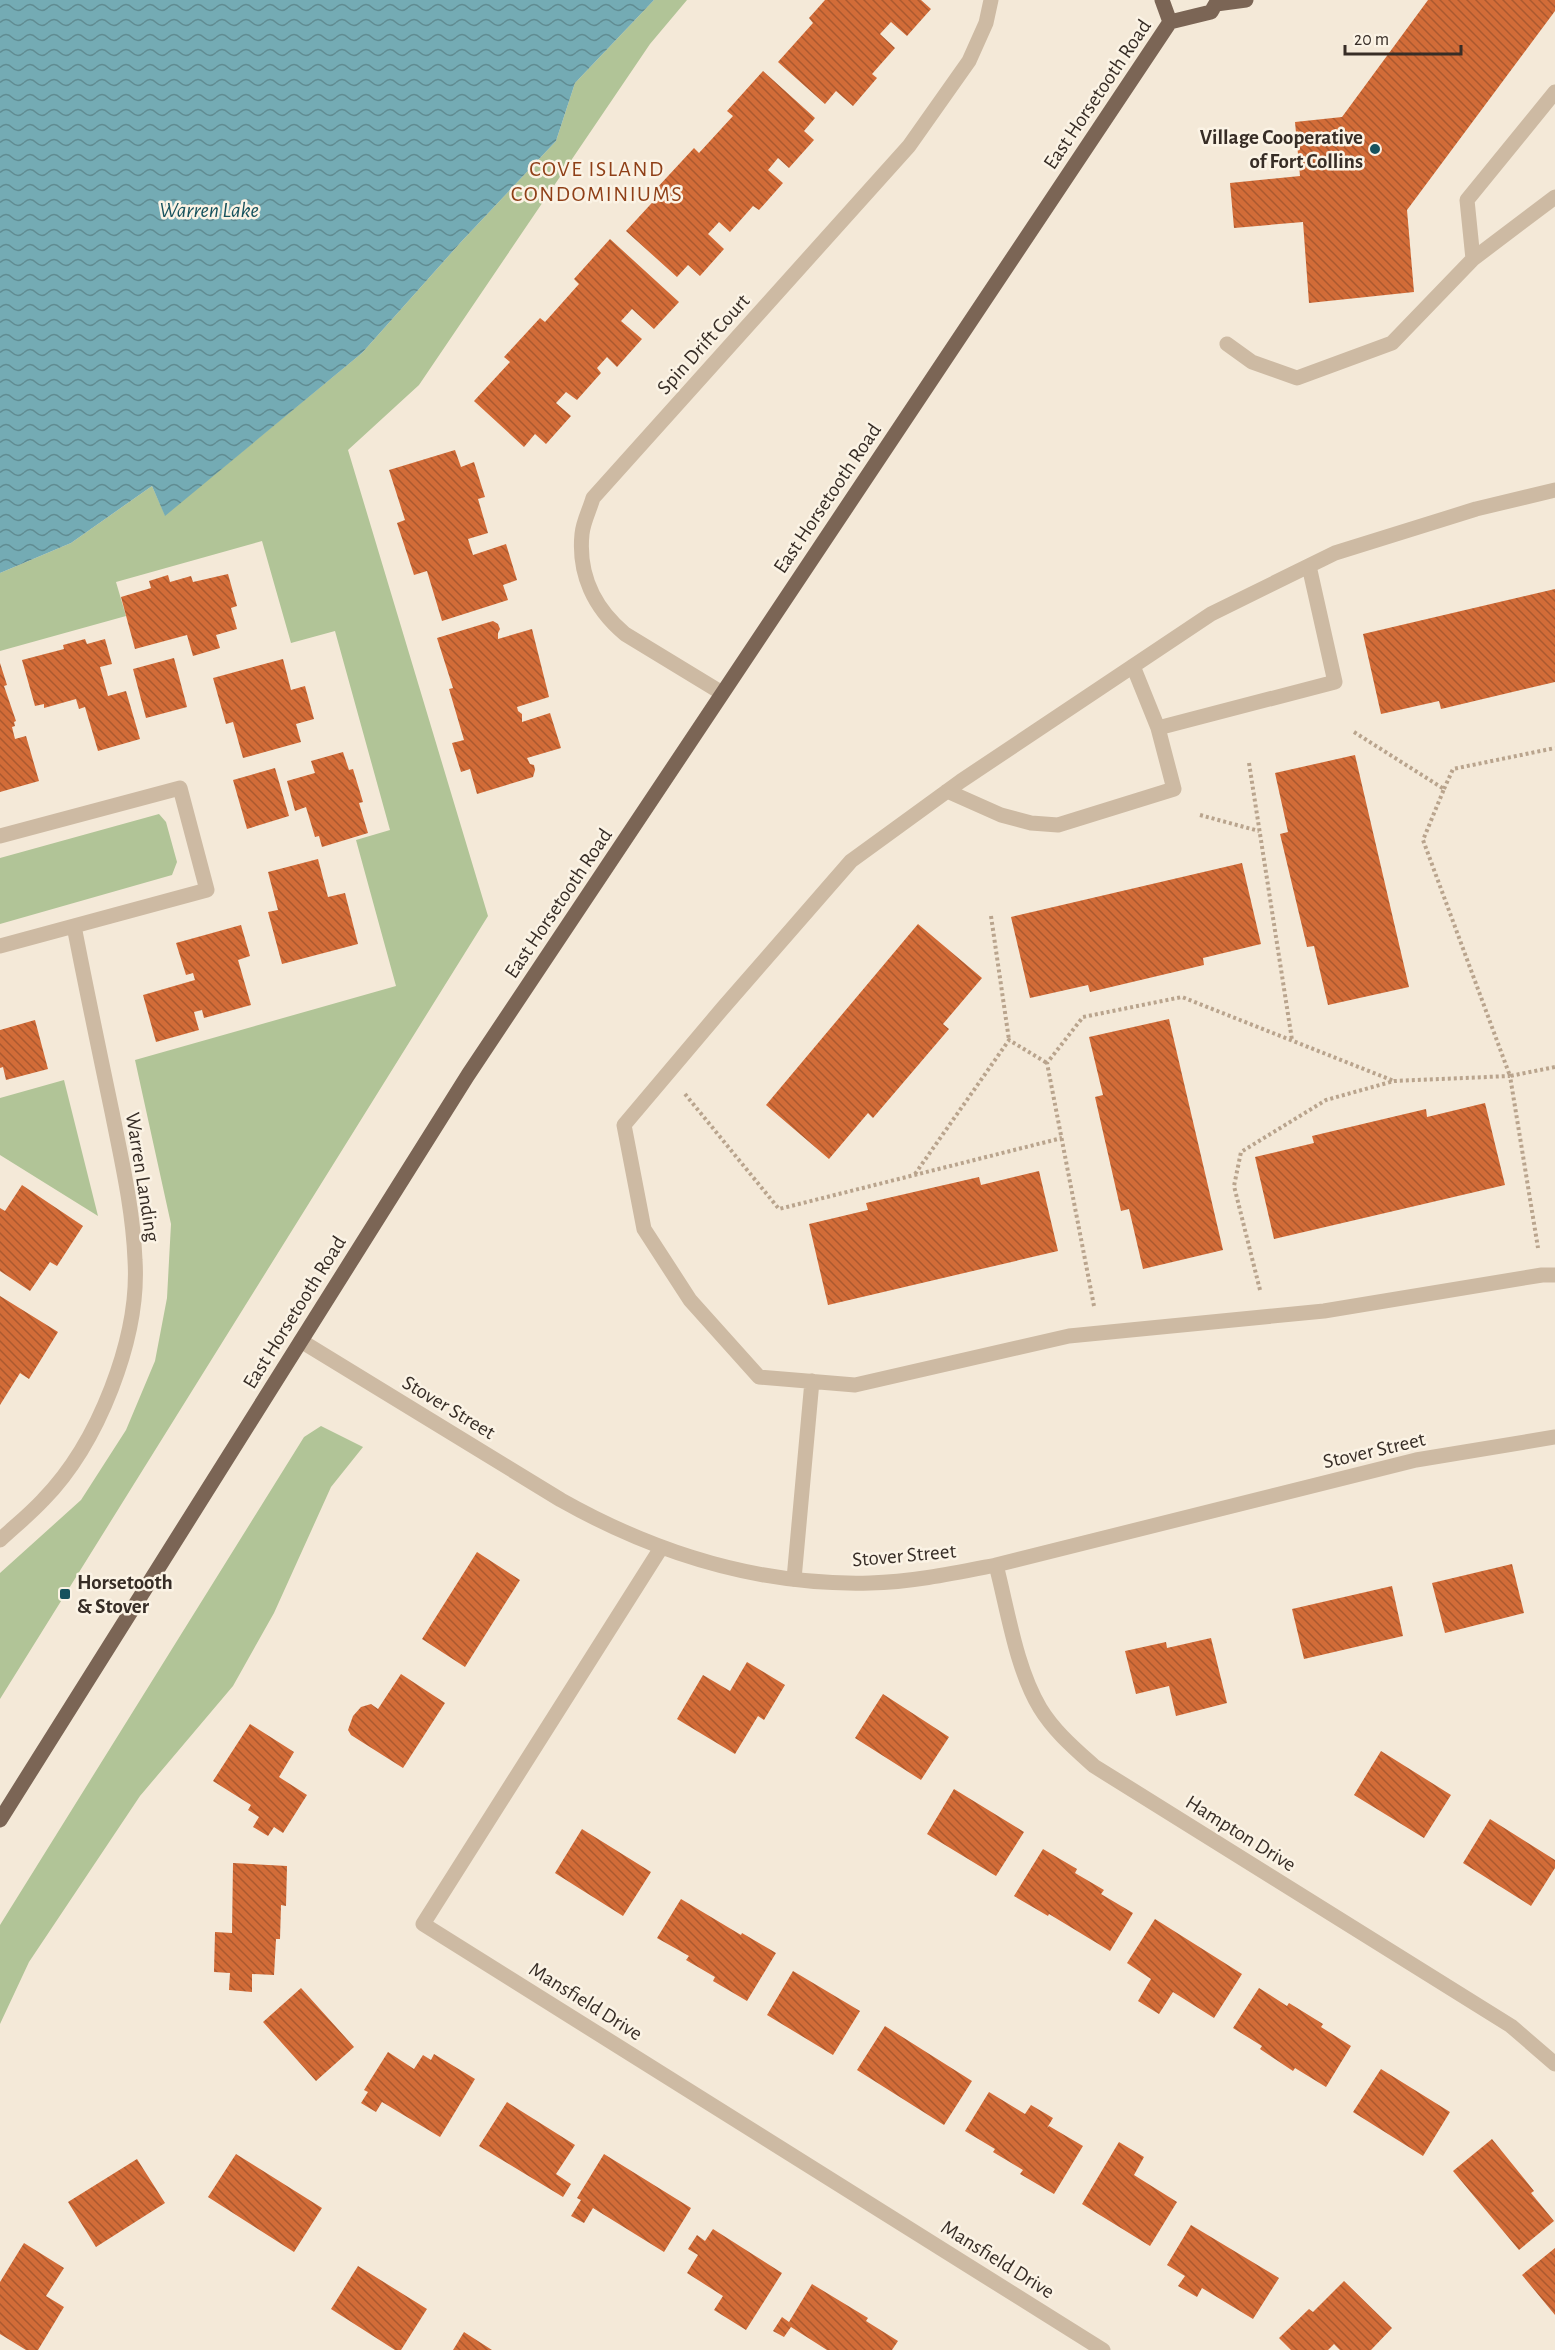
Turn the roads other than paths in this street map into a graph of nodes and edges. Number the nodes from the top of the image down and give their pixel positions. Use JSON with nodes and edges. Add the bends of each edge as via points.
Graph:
{"nodes":[{"id":1,"x":991,"y":0,"type":"edge"},
{"id":2,"x":1162,"y":0,"type":"edge"},
{"id":3,"x":1246,"y":0,"type":"edge"},
{"id":4,"x":1217,"y":2,"type":"edge"},
{"id":5,"x":1170,"y":22,"type":"junction"},
{"id":6,"x":1555,"y":92,"type":"edge"},
{"id":7,"x":1555,"y":197,"type":"edge"},
{"id":8,"x":1473,"y":259,"type":"junction"},
{"id":9,"x":1227,"y":344,"type":"dead end"},
{"id":10,"x":1555,"y":490,"type":"edge"},
{"id":11,"x":1309,"y":566,"type":"junction"},
{"id":12,"x":1133,"y":666,"type":"junction"},
{"id":13,"x":722,"y":693,"type":"junction"},
{"id":14,"x":1158,"y":728,"type":"junction"},
{"id":15,"x":947,"y":791,"type":"junction"},
{"id":16,"x":0,"y":836,"type":"edge"},
{"id":17,"x":74,"y":926,"type":"junction"},
{"id":18,"x":0,"y":946,"type":"edge"},
{"id":19,"x":1549,"y":1275,"type":"edge"},
{"id":20,"x":301,"y":1341,"type":"junction"},
{"id":21,"x":812,"y":1381,"type":"junction"},
{"id":22,"x":1555,"y":1437,"type":"edge"},
{"id":23,"x":0,"y":1540,"type":"edge"},
{"id":24,"x":661,"y":1548,"type":"junction"},
{"id":25,"x":996,"y":1565,"type":"junction"},
{"id":26,"x":794,"y":1579,"type":"junction"},
{"id":27,"x":0,"y":1820,"type":"edge"},
{"id":28,"x":1555,"y":2064,"type":"edge"},
{"id":29,"x":1103,"y":2350,"type":"edge"}],
"edges":[{"from":1,"to":13,"type":"street","name":"Spin Drift Court","via":[[986,23],[969,61],[909,146],[594,498],[582,532],[582,568],[592,596],[625,634]]},
{"from":2,"to":5,"type":"main road","name":"East Horsetooth Road"},
{"from":3,"to":4,"type":"main road","name":"East Horsetooth Road"},
{"from":4,"to":5,"type":"main road","name":"East Horsetooth Road","via":[[1211,12]]},
{"from":5,"to":13,"type":"main road","name":"East Horsetooth Road"},
{"from":6,"to":8,"type":"street","via":[[1467,200]]},
{"from":7,"to":8,"type":"street"},
{"from":8,"to":9,"type":"street","via":[[1392,343],[1297,378],[1252,362]]},
{"from":10,"to":11,"type":"street","via":[[1476,509]]},
{"from":11,"to":12,"type":"street","via":[[1211,614]]},
{"from":11,"to":14,"type":"street","via":[[1335,681]]},
{"from":12,"to":14,"type":"street"},
{"from":12,"to":15,"type":"street"},
{"from":13,"to":20,"type":"main road","name":"East Horsetooth Road","via":[[468,1075]]},
{"from":14,"to":15,"type":"street","via":[[1174,789],[1058,825],[1001,815]]},
{"from":15,"to":21,"type":"street","via":[[851,861],[624,1125],[644,1229],[690,1300],[759,1377]]},
{"from":16,"to":17,"type":"street","via":[[180,788],[207,890]]},
{"from":17,"to":18,"type":"street"},
{"from":17,"to":23,"type":"street","name":"Warren Landing","via":[[130,1201],[136,1263],[132,1312],[125,1348],[105,1406],[81,1450],[45,1499]]},
{"from":19,"to":21,"type":"street","via":[[1324,1311],[1069,1336],[855,1385]]},
{"from":20,"to":24,"type":"street","name":"Stover Street","via":[[561,1500],[604,1524]]},
{"from":20,"to":27,"type":"main road","name":"East Horsetooth Road"},
{"from":21,"to":26,"type":"street"},
{"from":22,"to":25,"type":"street","name":"Stover Street","via":[[1416,1460]]},
{"from":24,"to":26,"type":"street","name":"Stover Street","via":[[696,1560]]},
{"from":24,"to":29,"type":"street","name":"Mansfield Drive","via":[[423,1924]]},
{"from":25,"to":26,"type":"street","name":"Stover Street","via":[[929,1578],[870,1583]]},
{"from":25,"to":28,"type":"street","name":"Hampton Drive","via":[[1023,1671],[1040,1708],[1064,1739],[1094,1766],[1511,2025]]}]}
